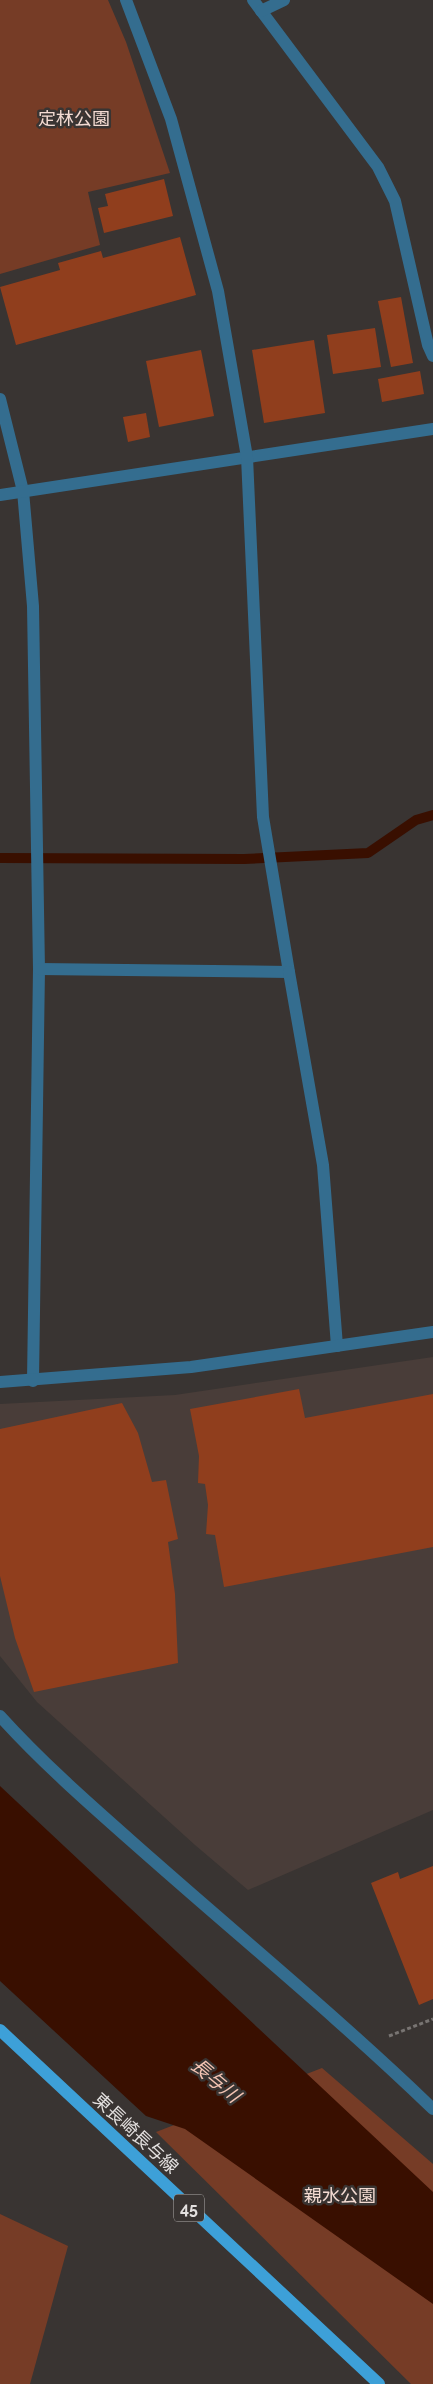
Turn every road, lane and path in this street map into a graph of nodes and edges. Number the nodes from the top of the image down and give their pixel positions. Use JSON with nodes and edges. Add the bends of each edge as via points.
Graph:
{"nodes":[{"id":1,"x":126,"y":0,"type":"edge"},
{"id":2,"x":253,"y":0,"type":"edge"},
{"id":3,"x":284,"y":0,"type":"edge"},
{"id":4,"x":261,"y":11,"type":"junction"},
{"id":5,"x":433,"y":356,"type":"edge"},
{"id":6,"x":0,"y":399,"type":"edge"},
{"id":7,"x":433,"y":429,"type":"edge"},
{"id":8,"x":247,"y":457,"type":"junction"},
{"id":9,"x":23,"y":491,"type":"junction"},
{"id":10,"x":0,"y":495,"type":"edge"},
{"id":11,"x":39,"y":968,"type":"junction"},
{"id":12,"x":289,"y":972,"type":"junction"},
{"id":13,"x":433,"y":1332,"type":"edge"},
{"id":14,"x":337,"y":1346,"type":"junction"},
{"id":15,"x":33,"y":1381,"type":"junction"},
{"id":16,"x":0,"y":1382,"type":"edge"},
{"id":17,"x":0,"y":1716,"type":"edge"},
{"id":18,"x":433,"y":2019,"type":"edge"},
{"id":19,"x":0,"y":2030,"type":"edge"},
{"id":20,"x":364,"y":2045,"type":"junction"},
{"id":21,"x":433,"y":2109,"type":"edge"},
{"id":22,"x":379,"y":2384,"type":"edge"}],
"edges":[{"from":1,"to":8,"type":"street","via":[[171,119],[218,291]]},
{"from":2,"to":4,"type":"street"},
{"from":3,"to":4,"type":"street"},
{"from":4,"to":5,"type":"street","via":[[378,167],[395,201]]},
{"from":6,"to":9,"type":"street"},
{"from":7,"to":8,"type":"street"},
{"from":8,"to":9,"type":"street"},
{"from":8,"to":12,"type":"street","via":[[263,817]]},
{"from":9,"to":10,"type":"street"},
{"from":9,"to":11,"type":"street","via":[[33,606]]},
{"from":11,"to":12,"type":"street"},
{"from":11,"to":15,"type":"street"},
{"from":12,"to":14,"type":"street","via":[[323,1165]]},
{"from":13,"to":14,"type":"street"},
{"from":14,"to":15,"type":"street","via":[[191,1367]]},
{"from":15,"to":16,"type":"street"},
{"from":17,"to":20,"type":"street","via":[[131,1840]]},
{"from":18,"to":20,"type":"path"},
{"from":19,"to":22,"type":"main road","name":"東長崎長与線","number":"45"},
{"from":20,"to":21,"type":"street"}]}
